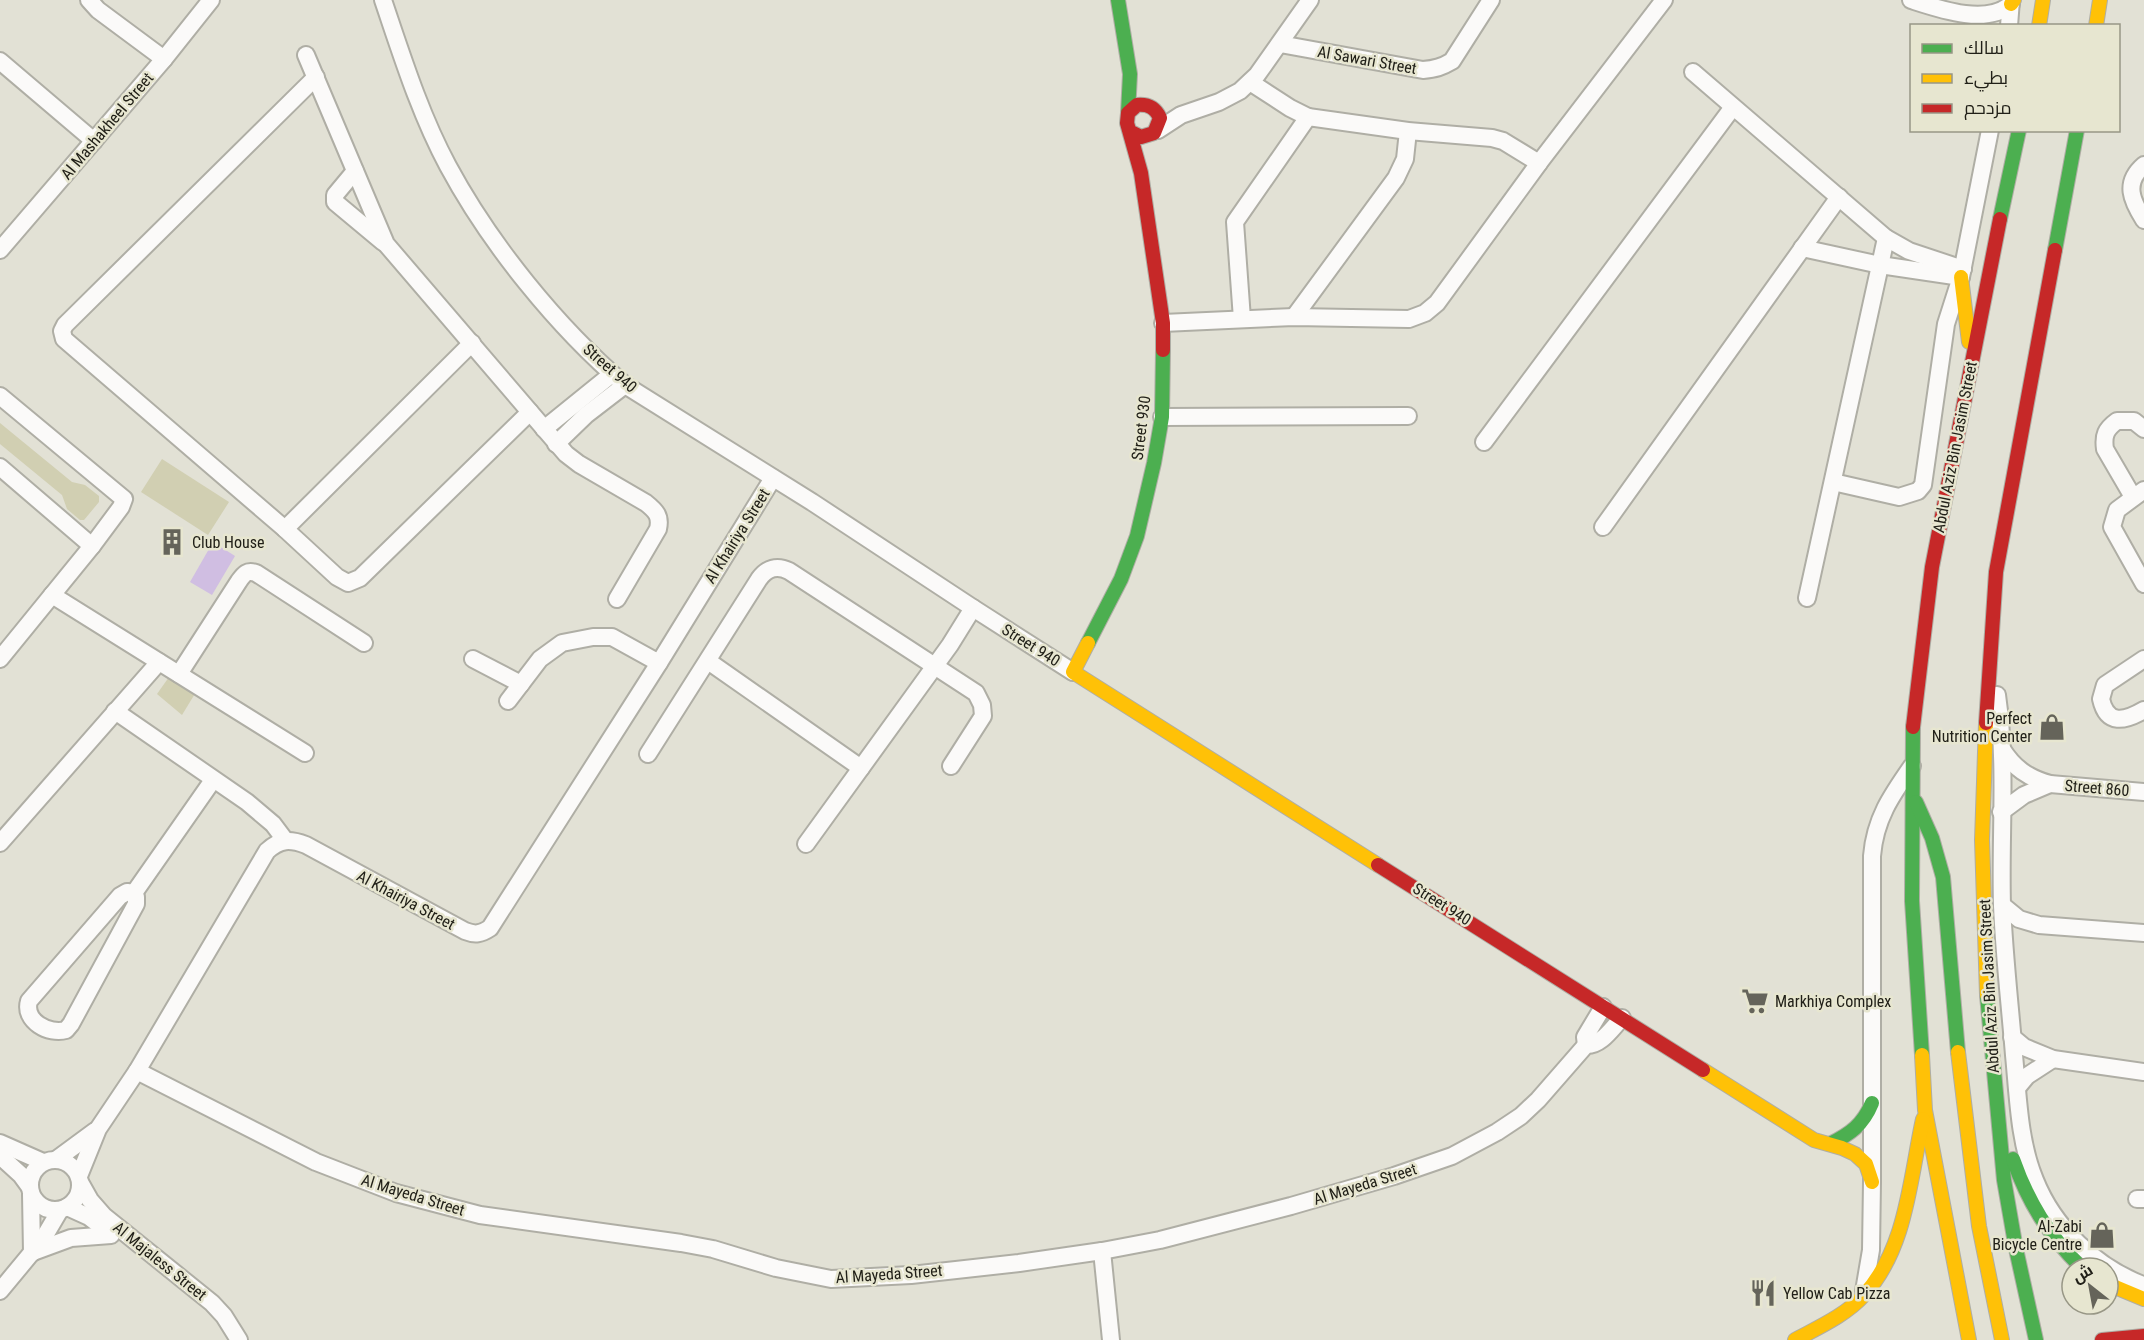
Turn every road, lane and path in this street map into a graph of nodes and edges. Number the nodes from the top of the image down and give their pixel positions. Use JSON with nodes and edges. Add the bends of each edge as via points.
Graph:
{"nodes":[{"id":1,"x":89,"y":0,"type":"edge"},
{"id":2,"x":211,"y":0,"type":"edge"},
{"id":3,"x":383,"y":0,"type":"edge"},
{"id":4,"x":1118,"y":0,"type":"edge"},
{"id":5,"x":1310,"y":0,"type":"edge"},
{"id":6,"x":1491,"y":0,"type":"edge"},
{"id":7,"x":1664,"y":0,"type":"edge"},
{"id":8,"x":1911,"y":0,"type":"edge"},
{"id":9,"x":2043,"y":0,"type":"edge"},
{"id":10,"x":2100,"y":0,"type":"edge"},
{"id":11,"x":2012,"y":1,"type":"edge"},
{"id":12,"x":1968,"y":15,"type":"junction"},
{"id":13,"x":1979,"y":24,"type":"edge"},
{"id":14,"x":2009,"y":24,"type":"edge"},
{"id":15,"x":2039,"y":24,"type":"edge"},
{"id":16,"x":2096,"y":24,"type":"edge"},
{"id":17,"x":1280,"y":44,"type":"junction"},
{"id":18,"x":306,"y":55,"type":"dead end"},
{"id":19,"x":164,"y":59,"type":"junction"},
{"id":20,"x":0,"y":61,"type":"edge"},
{"id":21,"x":1693,"y":72,"type":"dead end"},
{"id":22,"x":1131,"y":74,"type":"junction"},
{"id":23,"x":316,"y":77,"type":"junction"},
{"id":24,"x":1250,"y":82,"type":"junction"},
{"id":25,"x":1152,"y":106,"type":"junction"},
{"id":26,"x":1733,"y":107,"type":"junction"},
{"id":27,"x":1194,"y":110,"type":"junction"},
{"id":28,"x":1128,"y":113,"type":"junction"},
{"id":29,"x":1308,"y":117,"type":"junction"},
{"id":30,"x":1408,"y":131,"type":"junction"},
{"id":31,"x":1131,"y":132,"type":"junction"},
{"id":32,"x":1990,"y":132,"type":"edge"},
{"id":33,"x":2019,"y":132,"type":"edge"},
{"id":34,"x":2077,"y":132,"type":"edge"},
{"id":35,"x":1153,"y":133,"type":"junction"},
{"id":36,"x":94,"y":141,"type":"junction"},
{"id":37,"x":1539,"y":163,"type":"junction"},
{"id":38,"x":2144,"y":165,"type":"edge"},
{"id":39,"x":355,"y":171,"type":"junction"},
{"id":40,"x":1142,"y":173,"type":"junction"},
{"id":41,"x":1839,"y":197,"type":"junction"},
{"id":42,"x":2144,"y":220,"type":"edge"},
{"id":43,"x":1886,"y":238,"type":"junction"},
{"id":44,"x":386,"y":244,"type":"junction"},
{"id":45,"x":1802,"y":248,"type":"junction"},
{"id":46,"x":0,"y":250,"type":"edge"},
{"id":47,"x":1880,"y":265,"type":"junction"},
{"id":48,"x":1962,"y":273,"type":"junction"},
{"id":49,"x":1294,"y":317,"type":"junction"},
{"id":50,"x":1242,"y":319,"type":"junction"},
{"id":51,"x":1163,"y":323,"type":"junction"},
{"id":52,"x":472,"y":342,"type":"junction"},
{"id":53,"x":1971,"y":362,"type":"junction"},
{"id":54,"x":612,"y":374,"type":"junction"},
{"id":55,"x":625,"y":385,"type":"junction"},
{"id":56,"x":0,"y":396,"type":"edge"},
{"id":57,"x":530,"y":412,"type":"junction"},
{"id":58,"x":1408,"y":416,"type":"dead end"},
{"id":59,"x":1162,"y":417,"type":"junction"},
{"id":60,"x":544,"y":429,"type":"junction"},
{"id":61,"x":2144,"y":429,"type":"edge"},
{"id":62,"x":1484,"y":442,"type":"dead end"},
{"id":63,"x":556,"y":444,"type":"junction"},
{"id":64,"x":0,"y":467,"type":"edge"},
{"id":65,"x":773,"y":478,"type":"junction"},
{"id":66,"x":1833,"y":482,"type":"junction"},
{"id":67,"x":2138,"y":494,"type":"edge"},
{"id":68,"x":1603,"y":527,"type":"dead end"},
{"id":69,"x":285,"y":529,"type":"junction"},
{"id":70,"x":92,"y":546,"type":"junction"},
{"id":71,"x":2144,"y":584,"type":"edge"},
{"id":72,"x":52,"y":595,"type":"junction"},
{"id":73,"x":1807,"y":598,"type":"dead end"},
{"id":74,"x":617,"y":599,"type":"dead end"},
{"id":75,"x":973,"y":608,"type":"junction"},
{"id":76,"x":364,"y":643,"type":"dead end"},
{"id":77,"x":2,"y":652,"type":"edge"},
{"id":78,"x":473,"y":659,"type":"dead end"},
{"id":79,"x":2144,"y":659,"type":"edge"},
{"id":80,"x":708,"y":661,"type":"junction"},
{"id":81,"x":159,"y":662,"type":"junction"},
{"id":82,"x":659,"y":663,"type":"junction"},
{"id":83,"x":1990,"y":664,"type":"junction"},
{"id":84,"x":934,"y":666,"type":"junction"},
{"id":85,"x":1073,"y":672,"type":"junction"},
{"id":86,"x":179,"y":674,"type":"junction"},
{"id":87,"x":521,"y":684,"type":"junction"},
{"id":88,"x":508,"y":701,"type":"dead end"},
{"id":89,"x":115,"y":711,"type":"junction"},
{"id":90,"x":2144,"y":711,"type":"edge"},
{"id":91,"x":2002,"y":749,"type":"junction"},
{"id":92,"x":305,"y":753,"type":"dead end"},
{"id":93,"x":648,"y":754,"type":"dead end"},
{"id":94,"x":951,"y":766,"type":"dead end"},
{"id":95,"x":1912,"y":766,"type":"junction"},
{"id":96,"x":861,"y":768,"type":"junction"},
{"id":97,"x":213,"y":780,"type":"junction"},
{"id":98,"x":2050,"y":784,"type":"junction"},
{"id":99,"x":2144,"y":792,"type":"edge"},
{"id":100,"x":1913,"y":796,"type":"junction"},
{"id":101,"x":2001,"y":812,"type":"junction"},
{"id":102,"x":285,"y":840,"type":"junction"},
{"id":103,"x":0,"y":843,"type":"edge"},
{"id":104,"x":806,"y":844,"type":"dead end"},
{"id":105,"x":134,"y":893,"type":"junction"},
{"id":106,"x":2002,"y":905,"type":"junction"},
{"id":107,"x":2039,"y":925,"type":"junction"},
{"id":108,"x":2144,"y":933,"type":"edge"},
{"id":109,"x":2005,"y":946,"type":"junction"},
{"id":110,"x":1603,"y":1007,"type":"junction"},
{"id":111,"x":1622,"y":1018,"type":"junction"},
{"id":112,"x":2012,"y":1037,"type":"junction"},
{"id":113,"x":1586,"y":1045,"type":"junction"},
{"id":114,"x":2053,"y":1059,"type":"junction"},
{"id":115,"x":137,"y":1071,"type":"junction"},
{"id":116,"x":2144,"y":1072,"type":"edge"},
{"id":117,"x":2017,"y":1088,"type":"junction"},
{"id":118,"x":1996,"y":1092,"type":"junction"},
{"id":119,"x":1872,"y":1102,"type":"junction"},
{"id":120,"x":1925,"y":1110,"type":"junction"},
{"id":121,"x":98,"y":1129,"type":"junction"},
{"id":122,"x":0,"y":1143,"type":"edge"},
{"id":123,"x":1830,"y":1144,"type":"junction"},
{"id":124,"x":0,"y":1156,"type":"edge"},
{"id":125,"x":50,"y":1160,"type":"junction"},
{"id":126,"x":80,"y":1180,"type":"junction"},
{"id":127,"x":1872,"y":1182,"type":"junction"},
{"id":128,"x":30,"y":1190,"type":"junction"},
{"id":129,"x":63,"y":1209,"type":"junction"},
{"id":130,"x":111,"y":1234,"type":"junction"},
{"id":131,"x":1102,"y":1251,"type":"junction"},
{"id":132,"x":32,"y":1252,"type":"junction"},
{"id":133,"x":2069,"y":1256,"type":"edge"},
{"id":134,"x":2144,"y":1286,"type":"edge"},
{"id":135,"x":2120,"y":1289,"type":"edge"},
{"id":136,"x":0,"y":1291,"type":"edge"},
{"id":137,"x":1863,"y":1296,"type":"junction"},
{"id":138,"x":2144,"y":1299,"type":"edge"},
{"id":139,"x":2144,"y":1336,"type":"edge"},
{"id":140,"x":228,"y":1340,"type":"edge"},
{"id":141,"x":239,"y":1340,"type":"edge"},
{"id":142,"x":1111,"y":1340,"type":"edge"},
{"id":143,"x":1795,"y":1340,"type":"edge"},
{"id":144,"x":1969,"y":1340,"type":"edge"},
{"id":145,"x":2002,"y":1340,"type":"edge"},
{"id":146,"x":2036,"y":1340,"type":"edge"},
{"id":147,"x":2102,"y":1340,"type":"edge"}],
"edges":[{"from":1,"to":19,"type":"street"},
{"from":2,"to":19,"type":"street","name":"Al Mashakheel Street"},
{"from":3,"to":54,"type":"street","name":"Street 940","via":[[414,89],[447,165],[487,232],[566,327]]},
{"from":4,"to":22,"type":"main road"},
{"from":5,"to":17,"type":"street"},
{"from":6,"to":17,"type":"street","name":"Al Sawari Street","via":[[1452,61],[1434,70]]},
{"from":7,"to":37,"type":"street"},
{"from":8,"to":12,"type":"street"},
{"from":9,"to":15,"type":"main road"},
{"from":10,"to":16,"type":"main road"},
{"from":11,"to":12,"type":"street","via":[[1993,14]]},
{"from":11,"to":14,"type":"street"},
{"from":12,"to":13,"type":"street"},
{"from":17,"to":24,"type":"street"},
{"from":18,"to":23,"type":"street"},
{"from":19,"to":36,"type":"street","name":"Al Mashakheel Street"},
{"from":20,"to":36,"type":"street"},
{"from":21,"to":26,"type":"street"},
{"from":22,"to":25,"type":"main road"},
{"from":22,"to":28,"type":"main road"},
{"from":23,"to":39,"type":"street"},
{"from":23,"to":69,"type":"street","via":[[62,331],[69,345]]},
{"from":24,"to":27,"type":"street","via":[[1225,100]]},
{"from":24,"to":29,"type":"street"},
{"from":25,"to":27,"type":"street"},
{"from":25,"to":28,"type":"main road","via":[[1137,105]]},
{"from":25,"to":35,"type":"main road","via":[[1160,118]]},
{"from":26,"to":41,"type":"street"},
{"from":26,"to":62,"type":"street"},
{"from":27,"to":35,"type":"street"},
{"from":28,"to":31,"type":"main road"},
{"from":29,"to":30,"type":"street"},
{"from":29,"to":50,"type":"street","via":[[1235,222]]},
{"from":30,"to":37,"type":"street","via":[[1492,138]]},
{"from":30,"to":49,"type":"street","via":[[1405,159],[1396,178]]},
{"from":31,"to":35,"type":"main road","via":[[1143,138]]},
{"from":31,"to":40,"type":"main road","name":"Street 930"},
{"from":32,"to":48,"type":"street","name":"Abdul Aziz Bin Jasim Street"},
{"from":33,"to":53,"type":"main road","name":"Abdul Aziz Bin Jasim Street"},
{"from":34,"to":83,"type":"main road","name":"Abdul Aziz Bin Jasim Street","via":[[1996,572]]},
{"from":35,"to":40,"type":"main road","name":"Street 930"},
{"from":36,"to":46,"type":"street","name":"Al Mashakheel Street"},
{"from":37,"to":49,"type":"street","via":[[1437,303],[1425,313],[1409,319]]},
{"from":38,"to":42,"type":"street","via":[[2131,189],[2132,201]]},
{"from":39,"to":44,"type":"street"},
{"from":39,"to":44,"type":"street","via":[[335,195],[335,202]]},
{"from":40,"to":51,"type":"main road","name":"Street 930"},
{"from":41,"to":43,"type":"street"},
{"from":41,"to":45,"type":"street"},
{"from":43,"to":47,"type":"street"},
{"from":43,"to":48,"type":"street"},
{"from":44,"to":52,"type":"street"},
{"from":45,"to":47,"type":"street"},
{"from":45,"to":68,"type":"street"},
{"from":47,"to":48,"type":"street"},
{"from":47,"to":66,"type":"street"},
{"from":48,"to":53,"type":"main road"},
{"from":48,"to":66,"type":"street","name":"Abdul Aziz Bin Jasim Street","via":[[1946,324],[1923,485],[1918,491],[1899,497]]},
{"from":49,"to":50,"type":"street"},
{"from":50,"to":51,"type":"street"},
{"from":51,"to":59,"type":"main road","name":"Street 930"},
{"from":52,"to":57,"type":"street"},
{"from":52,"to":69,"type":"street"},
{"from":53,"to":95,"type":"main road","name":"Abdul Aziz Bin Jasim Street","via":[[1932,567],[1913,718]]},
{"from":54,"to":55,"type":"street","name":"Street 940"},
{"from":54,"to":60,"type":"street"},
{"from":55,"to":63,"type":"street"},
{"from":55,"to":65,"type":"street","name":"Street 940"},
{"from":56,"to":70,"type":"street","via":[[121,495],[124,502]]},
{"from":57,"to":60,"type":"street"},
{"from":57,"to":69,"type":"street","via":[[354,582],[343,582]]},
{"from":58,"to":59,"type":"street"},
{"from":59,"to":85,"type":"main road","name":"Street 930","via":[[1137,536],[1121,579]]},
{"from":60,"to":63,"type":"street"},
{"from":61,"to":67,"type":"street","via":[[2134,421],[2117,421],[2105,432],[2103,440],[2105,449]]},
{"from":63,"to":74,"type":"street","via":[[579,464],[646,503],[660,519]]},
{"from":64,"to":70,"type":"street"},
{"from":65,"to":75,"type":"street","name":"Street 940"},
{"from":65,"to":82,"type":"street","name":"Al Khairiya Street"},
{"from":66,"to":73,"type":"street"},
{"from":67,"to":71,"type":"street","via":[[2117,510],[2112,527]]},
{"from":70,"to":72,"type":"street"},
{"from":72,"to":77,"type":"street"},
{"from":72,"to":81,"type":"street"},
{"from":75,"to":84,"type":"street"},
{"from":75,"to":85,"type":"street","name":"Street 940"},
{"from":76,"to":86,"type":"street","via":[[250,571],[239,581]]},
{"from":78,"to":87,"type":"street"},
{"from":79,"to":90,"type":"street","via":[[2105,685],[2101,699],[2114,718],[2131,718]]},
{"from":80,"to":84,"type":"street","via":[[763,574],[779,567]]},
{"from":80,"to":93,"type":"street"},
{"from":80,"to":96,"type":"street"},
{"from":81,"to":86,"type":"street"},
{"from":81,"to":89,"type":"street"},
{"from":82,"to":87,"type":"street","via":[[612,637],[593,637],[562,643],[540,659]]},
{"from":82,"to":102,"type":"street","name":"Al Khairiya Street","via":[[496,922],[482,933],[465,932],[306,845]]},
{"from":83,"to":91,"type":"street","name":"Abdul Aziz Bin Jasim Street"},
{"from":83,"to":118,"type":"main road","name":"Abdul Aziz Bin Jasim Street","via":[[1982,840],[1987,1009]]},
{"from":84,"to":94,"type":"street","via":[[976,693],[983,711]]},
{"from":84,"to":96,"type":"street"},
{"from":85,"to":110,"type":"main road","name":"Street 940"},
{"from":86,"to":92,"type":"street"},
{"from":87,"to":88,"type":"street"},
{"from":89,"to":97,"type":"street"},
{"from":89,"to":103,"type":"street"},
{"from":91,"to":98,"type":"street","name":"Street 860","via":[[2022,772]]},
{"from":91,"to":101,"type":"street","name":"Abdul Aziz Bin Jasim Street"},
{"from":95,"to":100,"type":"main road","name":"Abdul Aziz Bin Jasim Street"},
{"from":95,"to":119,"type":"street","via":[[1890,799],[1874,836]]},
{"from":96,"to":104,"type":"street"},
{"from":97,"to":102,"type":"street","via":[[265,817]]},
{"from":97,"to":105,"type":"street"},
{"from":98,"to":99,"type":"street","name":"Street 860"},
{"from":98,"to":101,"type":"street","name":"Street 860","via":[[2024,795]]},
{"from":100,"to":120,"type":"main road","name":"Abdul Aziz Bin Jasim Street","via":[[1912,901]]},
{"from":100,"to":145,"type":"main road","via":[[1928,824],[1943,877],[1966,1132],[1988,1281]]},
{"from":101,"to":106,"type":"street","name":"Abdul Aziz Bin Jasim Street"},
{"from":102,"to":115,"type":"street","via":[[267,851]]},
{"from":105,"to":105,"type":"street","via":[[136,904],[71,1024],[66,1030],[53,1032],[33,1020],[27,1009],[29,1001],[120,896]]},
{"from":106,"to":107,"type":"street","via":[[2019,918]]},
{"from":106,"to":109,"type":"street","name":"Abdul Aziz Bin Jasim Street"},
{"from":107,"to":108,"type":"street"},
{"from":107,"to":109,"type":"street","via":[[2020,933]]},
{"from":109,"to":112,"type":"street","name":"Abdul Aziz Bin Jasim Street"},
{"from":110,"to":111,"type":"main road","name":"Street 940"},
{"from":110,"to":113,"type":"street","name":"Al Mayeda Street","via":[[1585,1037]]},
{"from":111,"to":113,"type":"street","name":"Al Mayeda Street","via":[[1595,1044]]},
{"from":111,"to":123,"type":"main road","name":"Street 940","via":[[1814,1140]]},
{"from":112,"to":114,"type":"street"},
{"from":112,"to":117,"type":"street","name":"Abdul Aziz Bin Jasim Street"},
{"from":113,"to":131,"type":"street","name":"Al Mayeda Street","via":[[1521,1116],[1452,1156],[1291,1206]]},
{"from":114,"to":116,"type":"street"},
{"from":114,"to":117,"type":"street","via":[[2039,1066]]},
{"from":115,"to":121,"type":"street"},
{"from":115,"to":131,"type":"street","name":"Al Mayeda Street","via":[[316,1162],[396,1193],[480,1215],[681,1243],[831,1278],[911,1275]]},
{"from":117,"to":134,"type":"street","name":"Abdul Aziz Bin Jasim Street","via":[[2025,1146],[2035,1180],[2050,1209],[2075,1242],[2096,1261]]},
{"from":118,"to":133,"type":"main road","via":[[2007,1142],[2024,1190],[2046,1230]]},
{"from":118,"to":146,"type":"main road","name":"Abdul Aziz Bin Jasim Street","via":[[2004,1180]]},
{"from":119,"to":123,"type":"main road","via":[[1860,1128]]},
{"from":119,"to":127,"type":"street"},
{"from":120,"to":137,"type":"main road","via":[[1901,1229],[1891,1256]]},
{"from":120,"to":144,"type":"main road","name":"Abdul Aziz Bin Jasim Street"},
{"from":121,"to":125,"type":"street"},
{"from":121,"to":126,"type":"street"},
{"from":122,"to":125,"type":"street"},
{"from":123,"to":127,"type":"main road","name":"Street 940","via":[[1859,1157],[1867,1165]]},
{"from":124,"to":128,"type":"street","via":[[21,1175]]},
{"from":125,"to":126,"type":"street","via":[[71,1164]]},
{"from":125,"to":128,"type":"street","via":[[33,1172]]},
{"from":126,"to":129,"type":"street","via":[[75,1201]]},
{"from":126,"to":141,"type":"street","name":"Al Majaless Street","via":[[104,1216],[212,1303]]},
{"from":127,"to":137,"type":"street","via":[[1871,1250]]},
{"from":128,"to":129,"type":"street","via":[[43,1207]]},
{"from":128,"to":132,"type":"street"},
{"from":129,"to":130,"type":"street","name":"Al Majaless Street","via":[[89,1217]]},
{"from":129,"to":132,"type":"street"},
{"from":130,"to":132,"type":"street","via":[[71,1239]]},
{"from":130,"to":140,"type":"street","name":"Al Majaless Street","via":[[204,1310]]},
{"from":131,"to":142,"type":"street"},
{"from":132,"to":136,"type":"street"},
{"from":135,"to":138,"type":"main road"},
{"from":137,"to":143,"type":"main road"},
{"from":139,"to":147,"type":"main road"}]}
